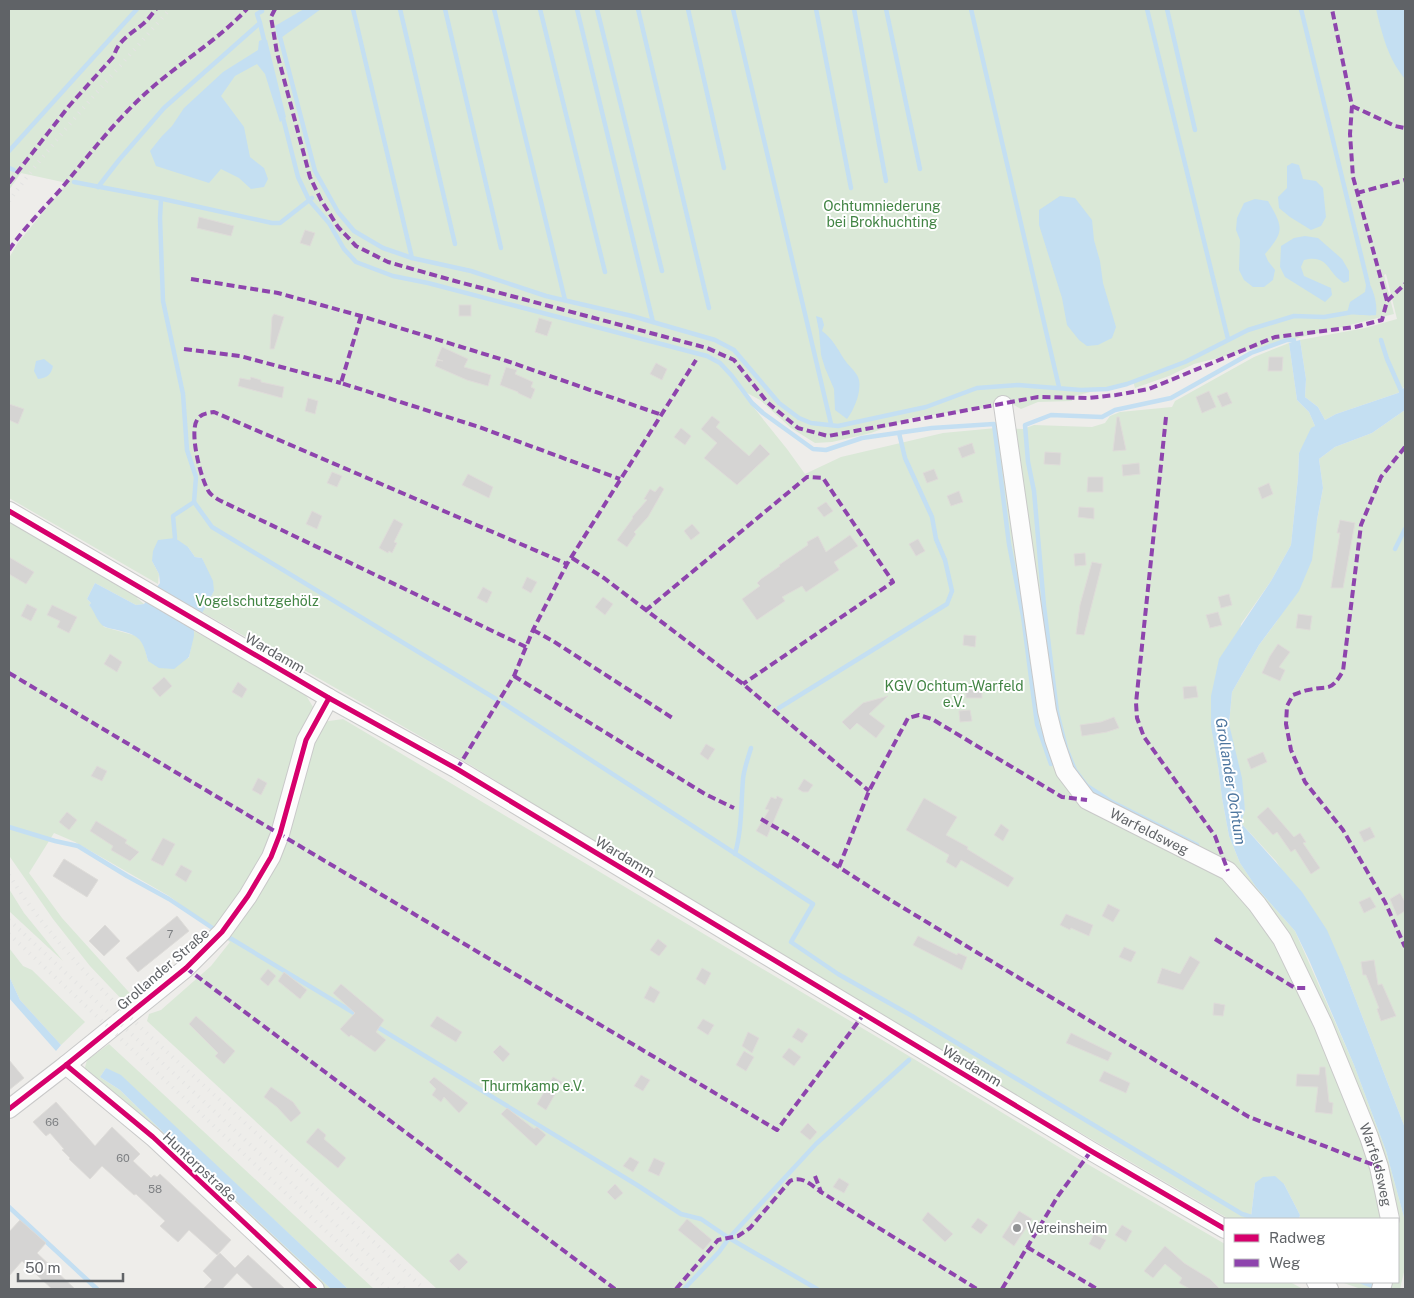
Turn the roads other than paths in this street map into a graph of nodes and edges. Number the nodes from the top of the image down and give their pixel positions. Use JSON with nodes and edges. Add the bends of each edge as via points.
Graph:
{"nodes":[{"id":1,"x":1003,"y":405,"type":"dead end"},
{"id":2,"x":9,"y":511,"type":"edge"},
{"id":3,"x":329,"y":698,"type":"junction"},
{"id":4,"x":66,"y":1065,"type":"junction"},
{"id":5,"x":9,"y":1109,"type":"edge"},
{"id":6,"x":1390,"y":1218,"type":"edge"},
{"id":7,"x":1224,"y":1228,"type":"edge"},
{"id":8,"x":1318,"y":1283,"type":"edge"},
{"id":9,"x":315,"y":1289,"type":"edge"},
{"id":10,"x":1329,"y":1289,"type":"edge"}],
"edges":[{"from":1,"to":6,"type":"street","name":"Warfeldsweg","via":[[1047,711],[1065,771],[1087,800],[1228,871],[1258,904],[1282,939],[1323,1024],[1369,1137]]},
{"from":2,"to":3,"type":"street","name":"Wardamm"},
{"from":3,"to":4,"type":"street","name":"Grollander Straße","via":[[306,740],[271,858],[248,896],[222,932],[186,968]]},
{"from":3,"to":7,"type":"street","name":"Wardamm","via":[[457,769]]},
{"from":4,"to":5,"type":"street","name":"Grollander Straße"},
{"from":4,"to":9,"type":"street","name":"Huntorpstraße","via":[[153,1138]]},
{"from":8,"to":10,"type":"street"}]}
